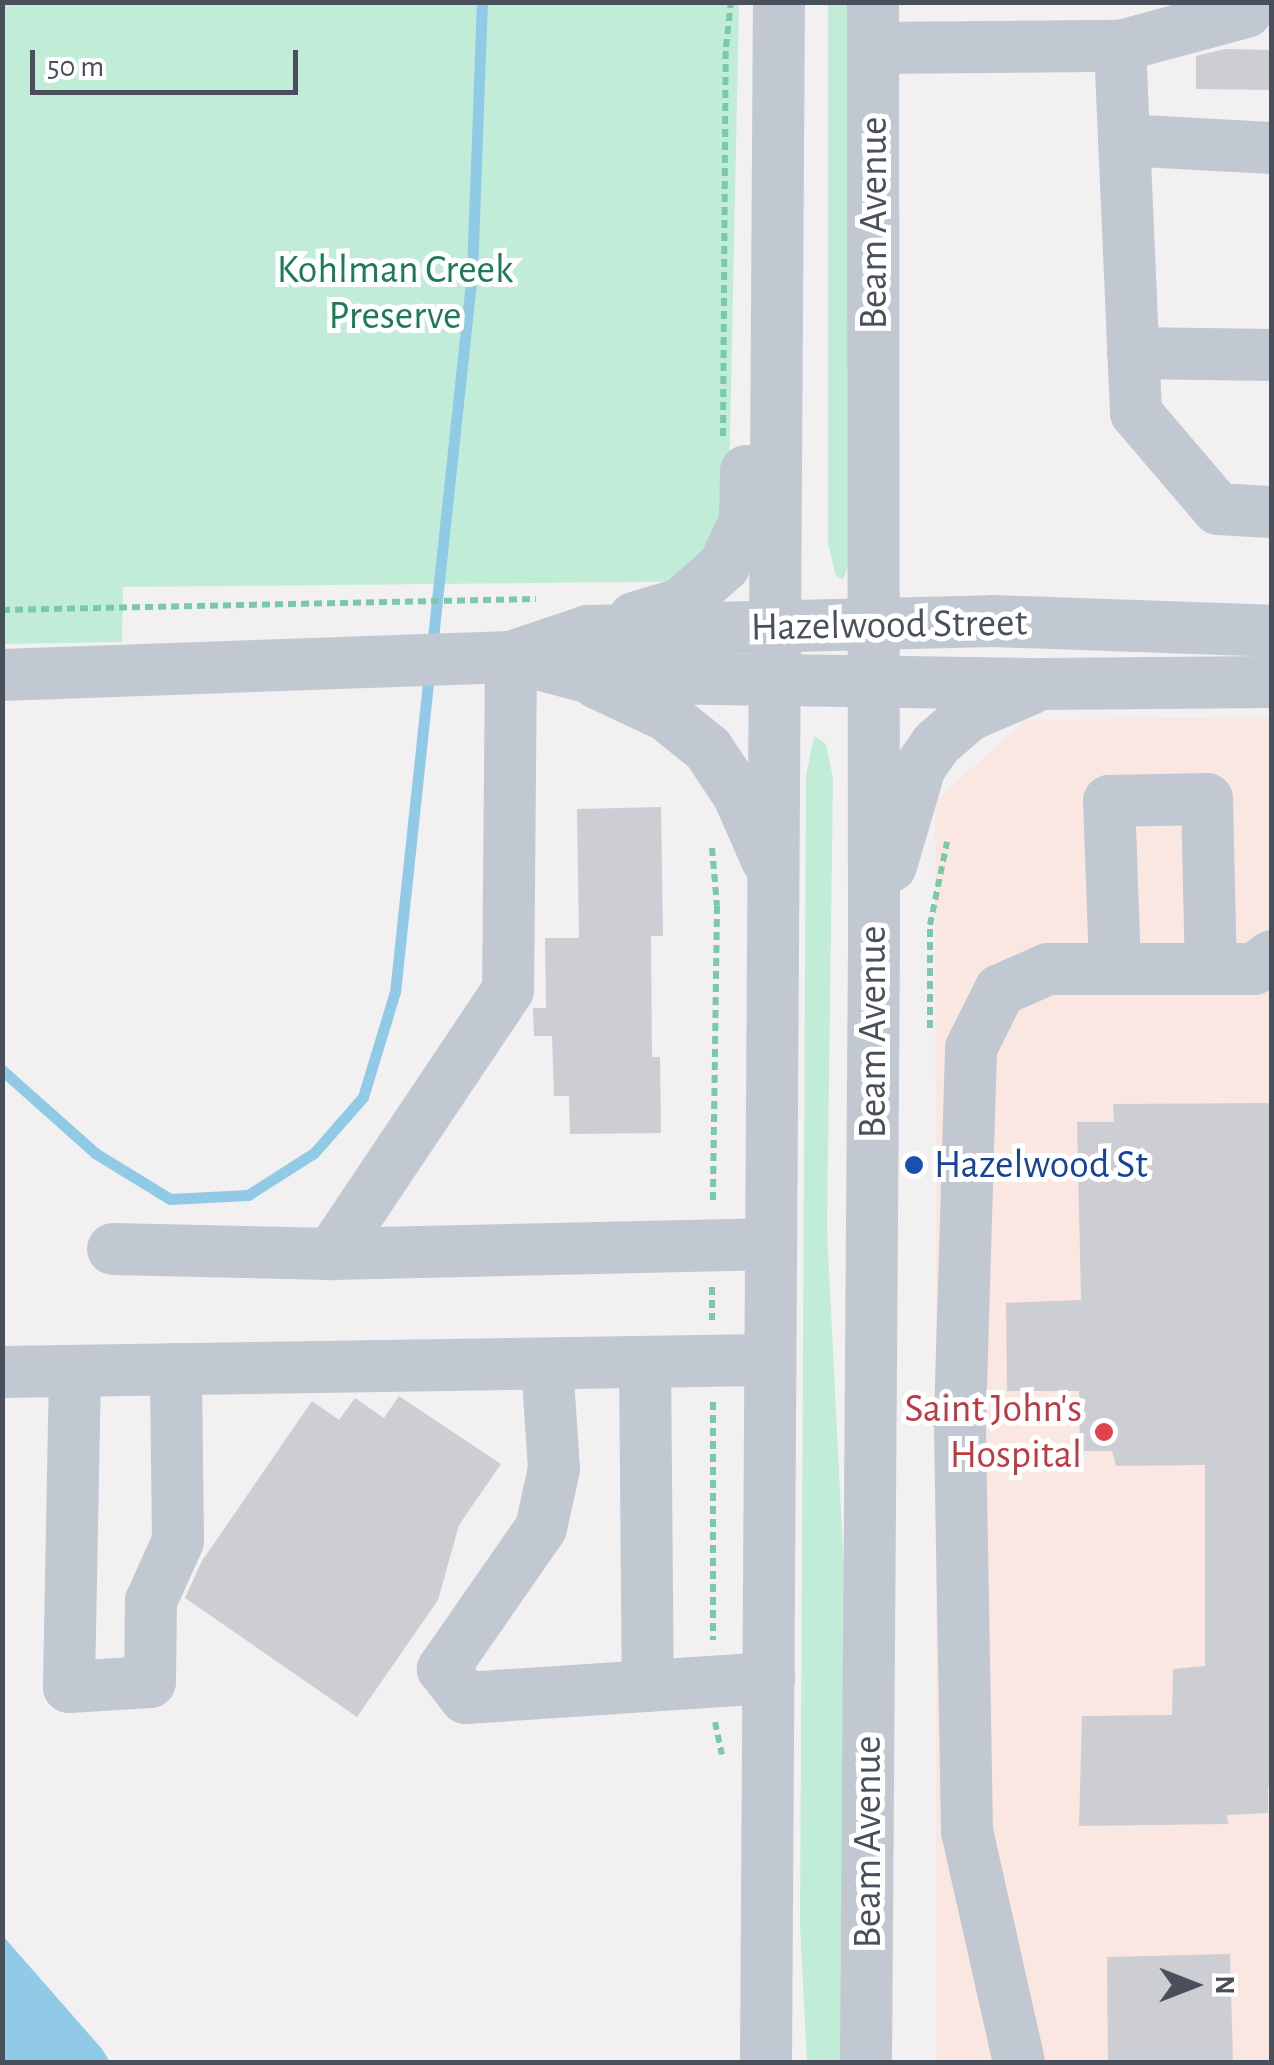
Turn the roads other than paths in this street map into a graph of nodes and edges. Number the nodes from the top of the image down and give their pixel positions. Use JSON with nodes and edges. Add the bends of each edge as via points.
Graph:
{"nodes":[{"id":1,"x":779,"y":2,"type":"edge"},
{"id":2,"x":1254,"y":9,"type":"edge"},
{"id":3,"x":873,"y":25,"type":"edge"},
{"id":4,"x":1120,"y":46,"type":"junction"},
{"id":5,"x":778,"y":133,"type":"junction"},
{"id":6,"x":1124,"y":140,"type":"junction"},
{"id":7,"x":1272,"y":148,"type":"edge"},
{"id":8,"x":1133,"y":353,"type":"junction"},
{"id":9,"x":1272,"y":355,"type":"edge"},
{"id":10,"x":1272,"y":512,"type":"edge"},
{"id":11,"x":873,"y":624,"type":"junction"},
{"id":12,"x":774,"y":626,"type":"junction"},
{"id":13,"x":1272,"y":631,"type":"edge"},
{"id":14,"x":587,"y":654,"type":"junction"},
{"id":15,"x":511,"y":657,"type":"junction"},
{"id":16,"x":2,"y":674,"type":"edge"},
{"id":17,"x":774,"y":677,"type":"junction"},
{"id":18,"x":872,"y":680,"type":"junction"},
{"id":19,"x":1272,"y":682,"type":"edge"},
{"id":20,"x":1042,"y":684,"type":"junction"},
{"id":21,"x":774,"y":878,"type":"junction"},
{"id":22,"x":874,"y":946,"type":"junction"},
{"id":23,"x":1272,"y":956,"type":"edge"},
{"id":24,"x":1115,"y":969,"type":"junction"},
{"id":25,"x":1211,"y":969,"type":"junction"},
{"id":26,"x":771,"y":1244,"type":"junction"},
{"id":27,"x":113,"y":1249,"type":"dead end"},
{"id":28,"x":331,"y":1254,"type":"junction"},
{"id":29,"x":770,"y":1360,"type":"junction"},
{"id":30,"x":645,"y":1362,"type":"junction"},
{"id":31,"x":546,"y":1364,"type":"junction"},
{"id":32,"x":176,"y":1370,"type":"junction"},
{"id":33,"x":75,"y":1371,"type":"junction"},
{"id":34,"x":2,"y":1372,"type":"edge"},
{"id":35,"x":769,"y":1678,"type":"junction"},
{"id":36,"x":648,"y":1686,"type":"junction"},
{"id":37,"x":766,"y":2062,"type":"edge"},
{"id":38,"x":866,"y":2062,"type":"edge"},
{"id":39,"x":1019,"y":2062,"type":"edge"}],
"edges":[{"from":1,"to":5,"type":"street"},
{"from":2,"to":4,"type":"street"},
{"from":3,"to":4,"type":"street"},
{"from":3,"to":11,"type":"street","name":"Beam Avenue"},
{"from":4,"to":6,"type":"street"},
{"from":5,"to":12,"type":"street"},
{"from":5,"to":14,"type":"street","via":[[749,245],[745,521],[724,566],[681,604]]},
{"from":6,"to":7,"type":"street"},
{"from":6,"to":8,"type":"street"},
{"from":8,"to":9,"type":"street"},
{"from":8,"to":10,"type":"street","via":[[1136,413],[1218,509]]},
{"from":11,"to":12,"type":"street","name":"Hazelwood Street"},
{"from":11,"to":13,"type":"street","name":"Hazelwood Street","via":[[992,621]]},
{"from":11,"to":18,"type":"street","name":"Beam Avenue"},
{"from":12,"to":14,"type":"street","name":"Hazelwood Street"},
{"from":12,"to":17,"type":"street"},
{"from":14,"to":15,"type":"street","name":"Hazelwood Street"},
{"from":14,"to":17,"type":"street","name":"Hazelwood Street"},
{"from":14,"to":21,"type":"street","via":[[708,749],[739,796]]},
{"from":15,"to":16,"type":"street","name":"Hazelwood Street"},
{"from":15,"to":28,"type":"street","via":[[508,990]]},
{"from":17,"to":18,"type":"street","name":"Hazelwood Street"},
{"from":17,"to":21,"type":"street"},
{"from":18,"to":20,"type":"street","name":"Hazelwood Street"},
{"from":18,"to":22,"type":"street","name":"Beam Avenue"},
{"from":19,"to":20,"type":"street","name":"Hazelwood Street"},
{"from":20,"to":22,"type":"street","via":[[968,716],[920,767]]},
{"from":21,"to":26,"type":"street"},
{"from":22,"to":38,"type":"street","name":"Beam Avenue"},
{"from":23,"to":25,"type":"street","via":[[1254,969]]},
{"from":24,"to":25,"type":"street"},
{"from":24,"to":25,"type":"street","via":[[1109,801],[1206,799]]},
{"from":24,"to":39,"type":"street","via":[[1048,969],[1000,990],[971,1048],[960,1420],[967,1832]]},
{"from":26,"to":28,"type":"street"},
{"from":26,"to":29,"type":"street"},
{"from":27,"to":28,"type":"street"},
{"from":29,"to":30,"type":"street"},
{"from":29,"to":35,"type":"street"},
{"from":30,"to":31,"type":"street"},
{"from":30,"to":36,"type":"street"},
{"from":31,"to":32,"type":"street"},
{"from":31,"to":36,"type":"street","via":[[554,1470],[540,1528],[443,1670],[466,1698]]},
{"from":32,"to":33,"type":"street"},
{"from":32,"to":33,"type":"street","via":[[178,1541],[152,1601],[150,1682],[69,1687]]},
{"from":33,"to":34,"type":"street"},
{"from":35,"to":36,"type":"street"},
{"from":35,"to":37,"type":"street"}]}
